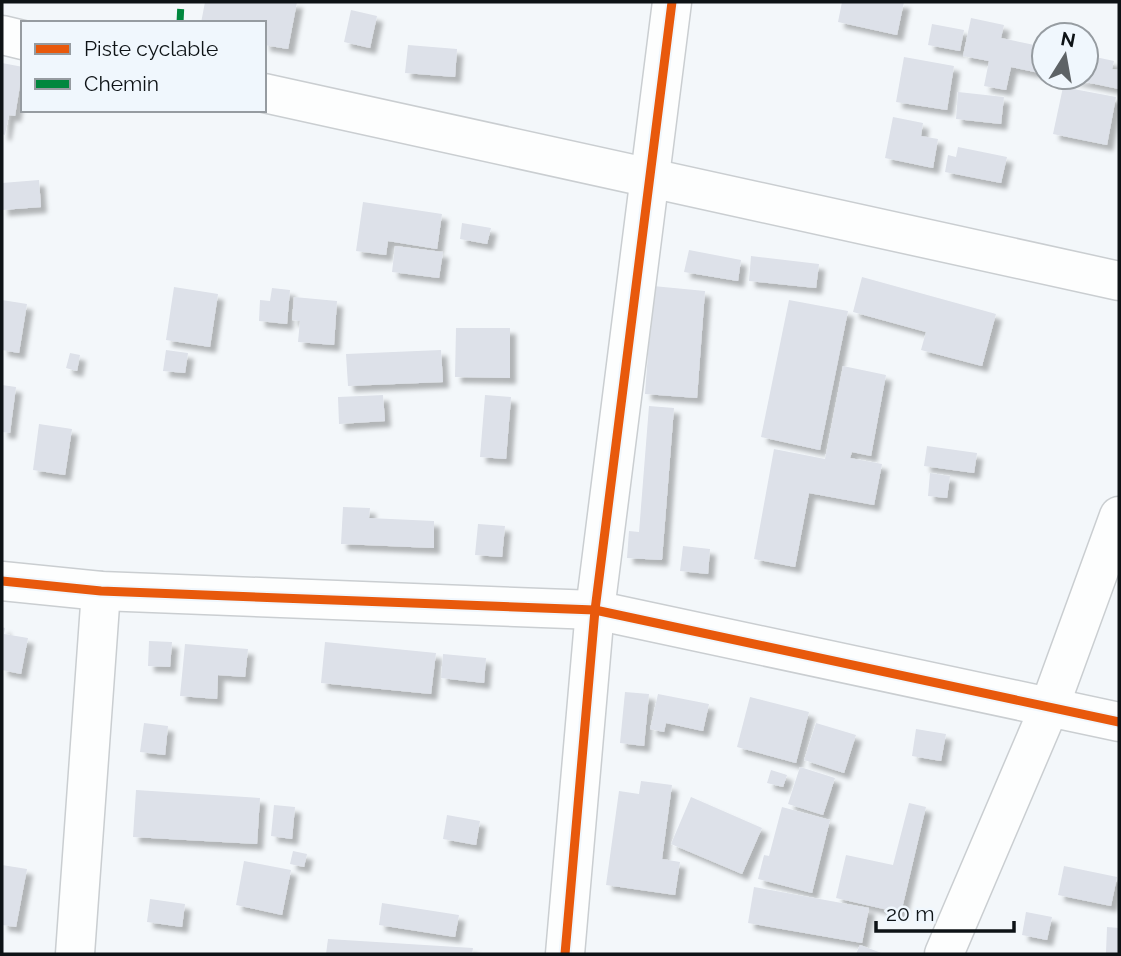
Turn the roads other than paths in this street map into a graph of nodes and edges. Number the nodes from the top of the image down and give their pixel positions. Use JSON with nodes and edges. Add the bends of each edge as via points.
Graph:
{"nodes":[{"id":1,"x":672,"y":2,"type":"edge"},
{"id":2,"x":2,"y":35,"type":"edge"},
{"id":3,"x":21,"y":40,"type":"edge"},
{"id":4,"x":266,"y":93,"type":"edge"},
{"id":5,"x":649,"y":178,"type":"junction"},
{"id":6,"x":1119,"y":281,"type":"edge"},
{"id":7,"x":1119,"y":516,"type":"edge"},
{"id":8,"x":2,"y":581,"type":"edge"},
{"id":9,"x":102,"y":591,"type":"junction"},
{"id":10,"x":595,"y":610,"type":"junction"},
{"id":11,"x":1049,"y":708,"type":"junction"},
{"id":12,"x":1119,"y":722,"type":"edge"},
{"id":13,"x":75,"y":954,"type":"edge"},
{"id":14,"x":565,"y":954,"type":"edge"},
{"id":15,"x":944,"y":954,"type":"edge"}],
"edges":[{"from":1,"to":5,"type":"street"},
{"from":2,"to":3,"type":"street"},
{"from":4,"to":5,"type":"street"},
{"from":5,"to":6,"type":"street"},
{"from":5,"to":10,"type":"street"},
{"from":7,"to":11,"type":"street"},
{"from":8,"to":9,"type":"street"},
{"from":9,"to":10,"type":"street"},
{"from":9,"to":13,"type":"street"},
{"from":10,"to":11,"type":"street"},
{"from":10,"to":14,"type":"street"},
{"from":11,"to":12,"type":"street"},
{"from":11,"to":15,"type":"street"}]}
